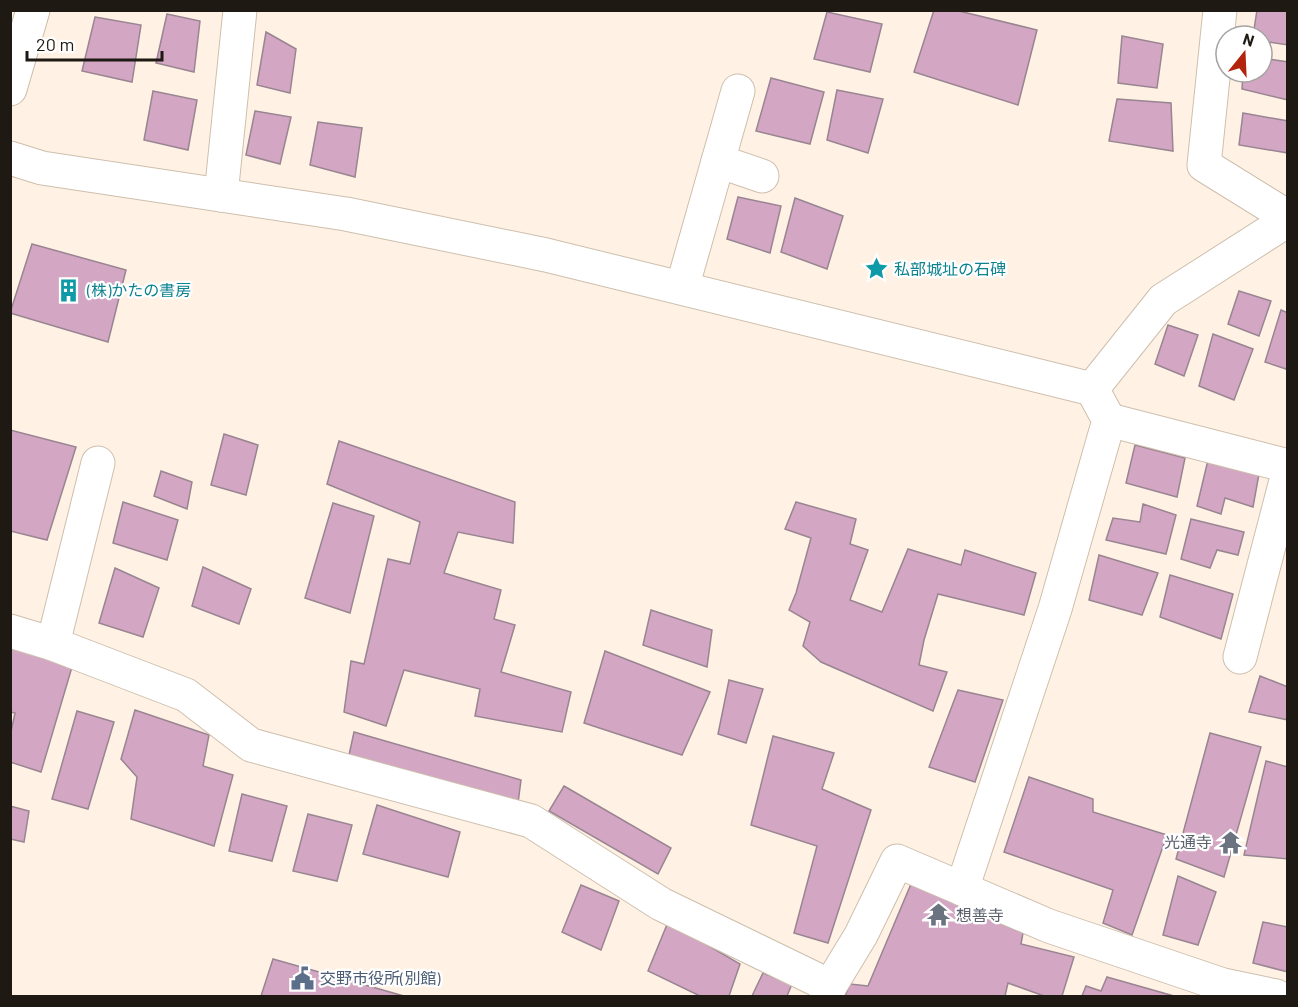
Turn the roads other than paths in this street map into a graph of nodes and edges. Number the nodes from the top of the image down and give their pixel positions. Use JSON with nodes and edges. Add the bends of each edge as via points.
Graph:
{"nodes":[{"id":1,"x":33,"y":10,"type":"edge"},
{"id":2,"x":240,"y":10,"type":"edge"},
{"id":3,"x":1210,"y":31,"type":"edge"},
{"id":4,"x":10,"y":89,"type":"edge"},
{"id":5,"x":738,"y":91,"type":"dead end"},
{"id":6,"x":10,"y":158,"type":"edge"},
{"id":7,"x":718,"y":161,"type":"junction"},
{"id":8,"x":762,"y":176,"type":"dead end"},
{"id":9,"x":221,"y":195,"type":"junction"},
{"id":10,"x":1287,"y":219,"type":"edge"},
{"id":11,"x":682,"y":288,"type":"junction"},
{"id":12,"x":1092,"y":389,"type":"junction"},
{"id":13,"x":1109,"y":420,"type":"junction"},
{"id":14,"x":98,"y":463,"type":"dead end"},
{"id":15,"x":1287,"y":466,"type":"edge"},
{"id":16,"x":1287,"y":473,"type":"edge"},
{"id":17,"x":1276,"y":566,"type":"edge"},
{"id":18,"x":10,"y":631,"type":"edge"},
{"id":19,"x":53,"y":644,"type":"junction"},
{"id":20,"x":1240,"y":657,"type":"dead end"},
{"id":21,"x":962,"y":889,"type":"junction"},
{"id":22,"x":828,"y":991,"type":"edge"},
{"id":23,"x":1222,"y":991,"type":"edge"},
{"id":24,"x":1276,"y":996,"type":"edge"}],
"edges":[{"from":1,"to":4,"type":"street"},
{"from":2,"to":9,"type":"street"},
{"from":3,"to":10,"type":"street","via":[[1204,165]]},
{"from":5,"to":7,"type":"street"},
{"from":6,"to":9,"type":"street","via":[[42,168]]},
{"from":7,"to":8,"type":"street"},
{"from":7,"to":11,"type":"street"},
{"from":9,"to":11,"type":"street","via":[[346,214]]},
{"from":10,"to":12,"type":"street","via":[[1163,300]]},
{"from":11,"to":12,"type":"street"},
{"from":12,"to":13,"type":"street"},
{"from":13,"to":15,"type":"street"},
{"from":13,"to":21,"type":"street","via":[[1055,609]]},
{"from":14,"to":19,"type":"street"},
{"from":16,"to":17,"type":"street"},
{"from":17,"to":20,"type":"street"},
{"from":18,"to":19,"type":"street"},
{"from":19,"to":22,"type":"street","via":[[186,695],[251,745],[531,821],[661,904]]},
{"from":21,"to":22,"type":"street","via":[[897,861]]},
{"from":21,"to":23,"type":"street"},
{"from":23,"to":24,"type":"street"}]}
